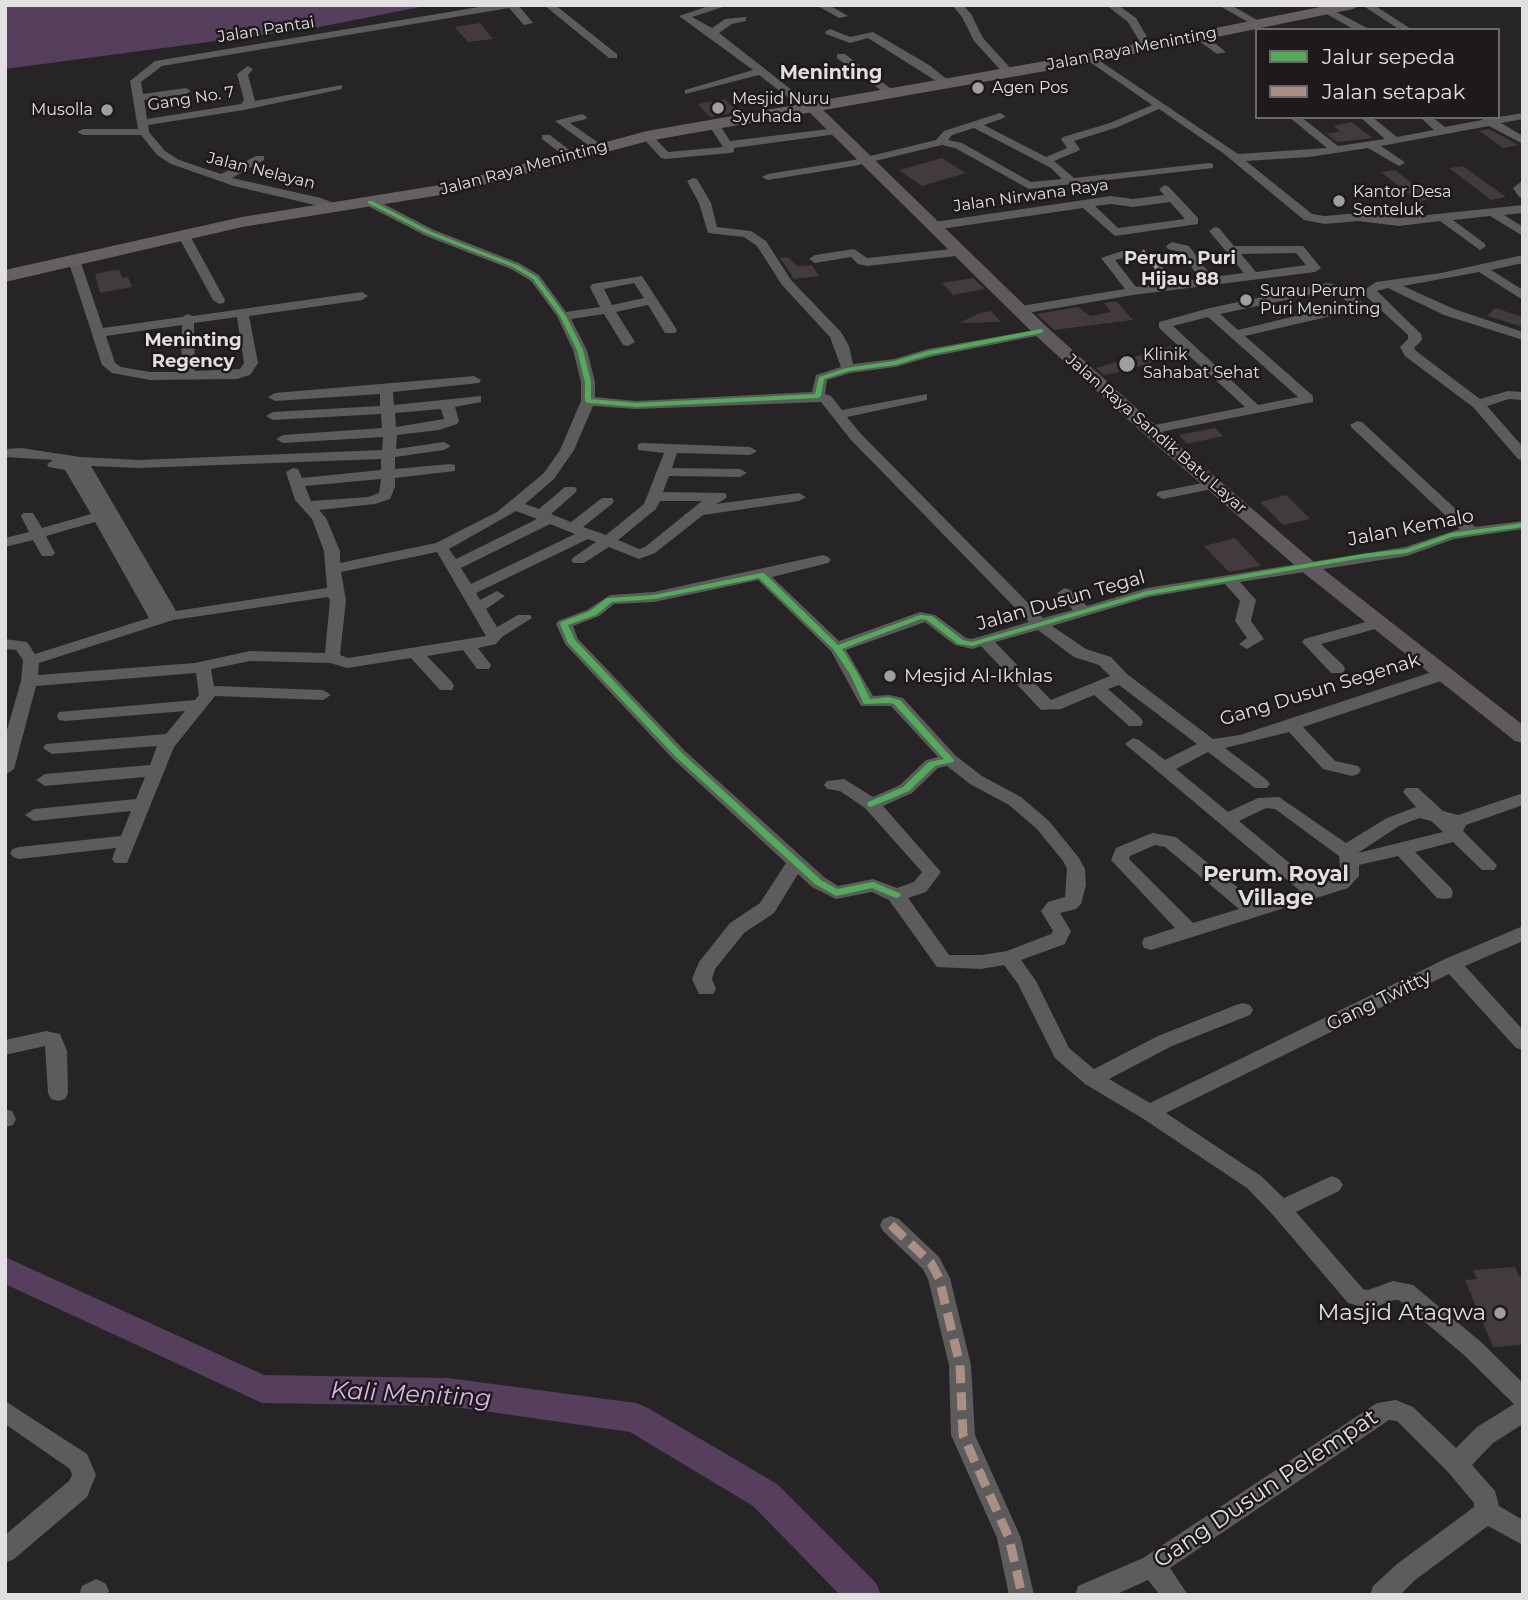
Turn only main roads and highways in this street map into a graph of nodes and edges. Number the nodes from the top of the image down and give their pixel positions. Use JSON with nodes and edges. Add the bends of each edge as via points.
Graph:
{"nodes":[{"id":1,"x":1353,"y":5,"type":"edge"},
{"id":2,"x":1321,"y":10,"type":"edge"},
{"id":3,"x":910,"y":91,"type":"junction"},
{"id":4,"x":838,"y":103,"type":"junction"},
{"id":5,"x":809,"y":107,"type":"junction"},
{"id":6,"x":5,"y":276,"type":"edge"},
{"id":7,"x":1523,"y":736,"type":"edge"}],
"edges":[{"from":1,"to":2,"type":"highway","name":"Jalan Raya Meninting"},
{"from":2,"to":3,"type":"highway","name":"Jalan Raya Meninting"},
{"from":3,"to":4,"type":"highway","name":"Jalan Raya Meninting"},
{"from":3,"to":4,"type":"highway","name":"Jalan Raya Meninting"},
{"from":4,"to":5,"type":"highway","name":"Jalan Raya Meninting"},
{"from":5,"to":6,"type":"highway","name":"Jalan Raya Meninting","via":[[647,136],[453,188],[183,234]]},
{"from":5,"to":7,"type":"main road","name":"Jalan Raya Sandik Batu Layar","via":[[1041,331],[1212,485]]}]}
